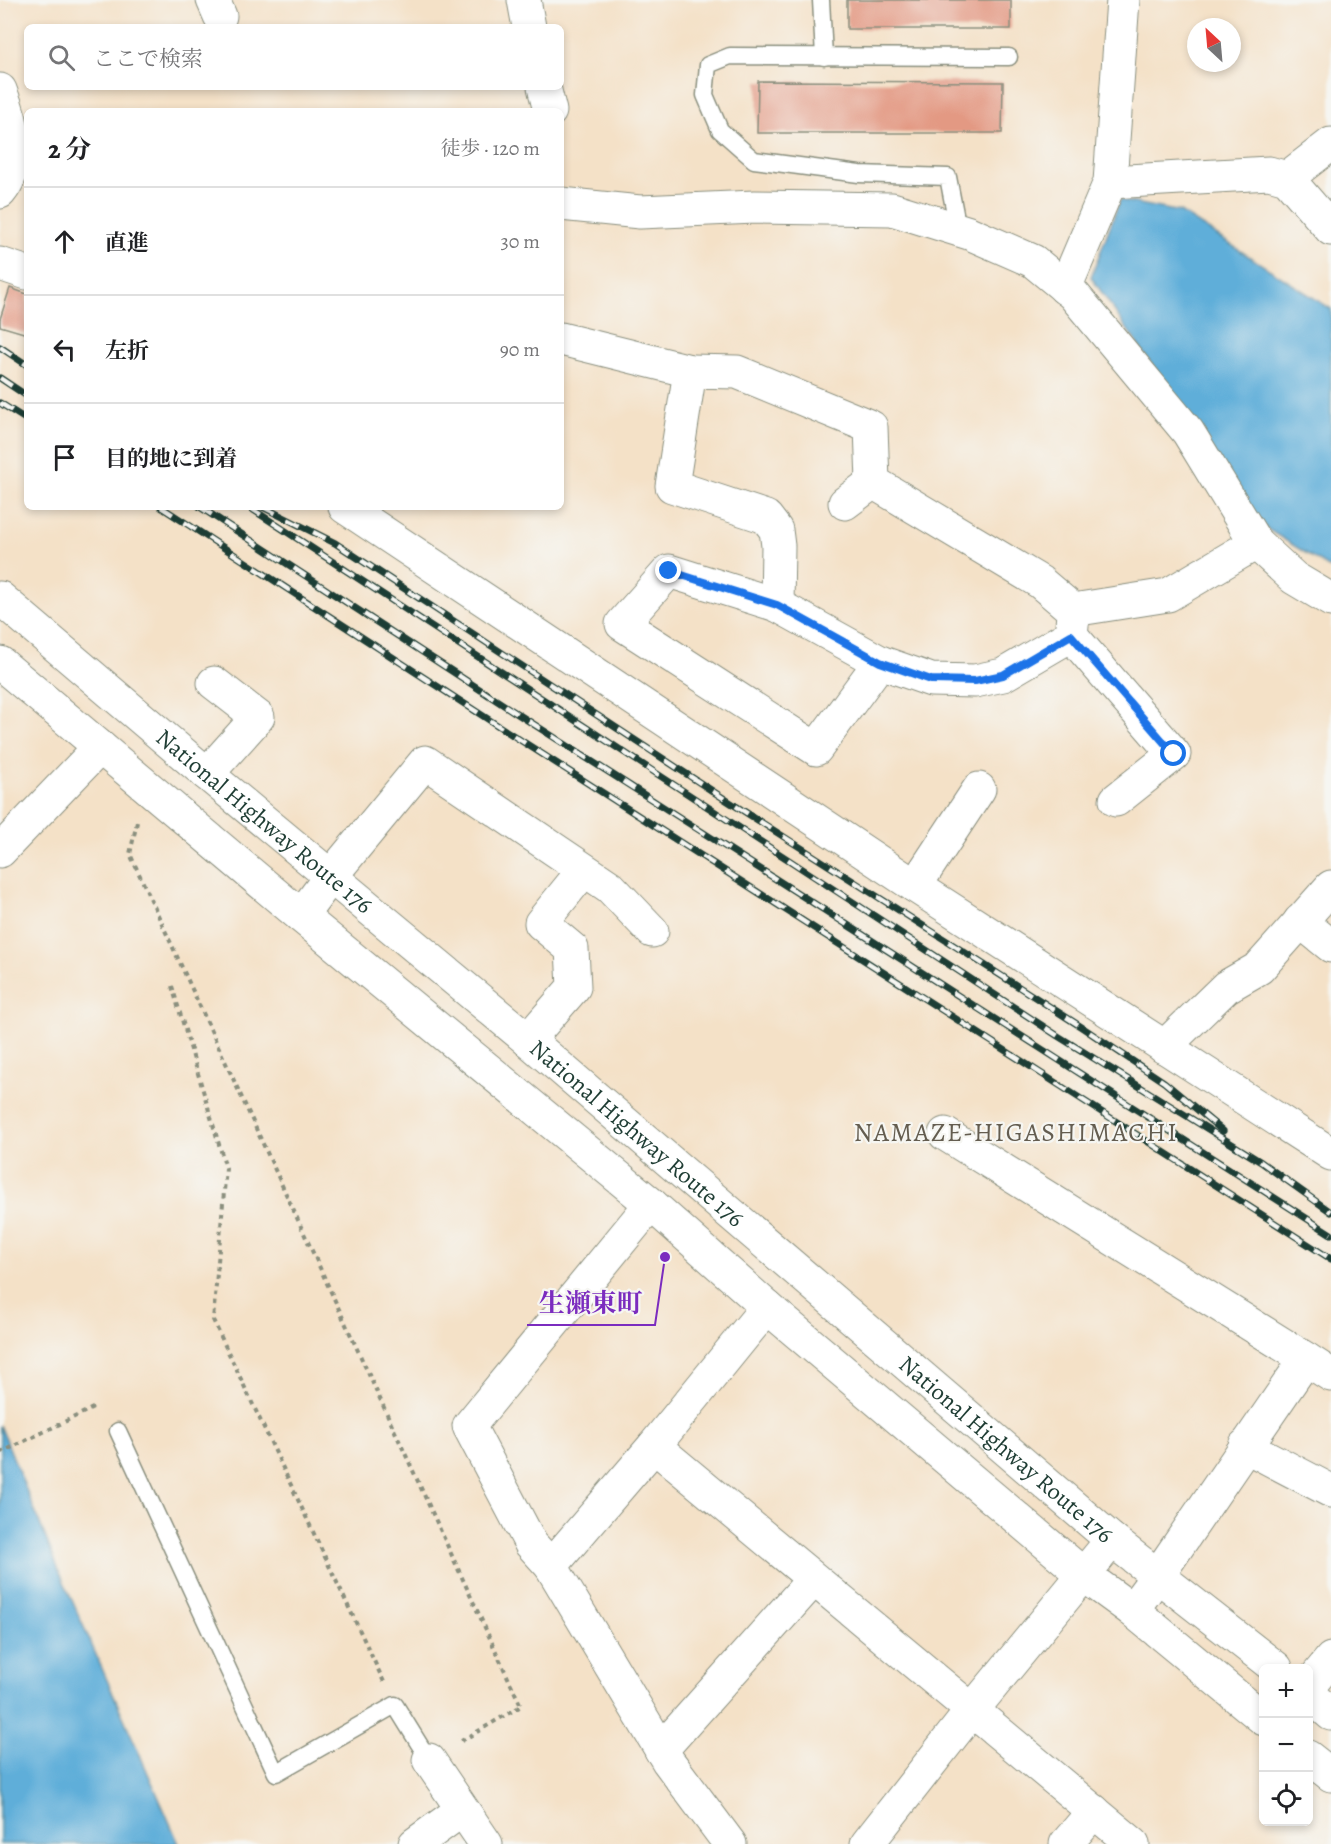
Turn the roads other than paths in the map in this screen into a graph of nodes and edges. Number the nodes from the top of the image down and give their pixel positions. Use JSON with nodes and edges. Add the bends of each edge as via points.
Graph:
{"nodes":[{"id":1,"x":524,"y":0,"type":"edge"},
{"id":2,"x":821,"y":0,"type":"edge"},
{"id":3,"x":1123,"y":0,"type":"edge"},
{"id":4,"x":528,"y":24,"type":"edge"},
{"id":5,"x":824,"y":57,"type":"junction"},
{"id":6,"x":1009,"y":57,"type":"dead end"},
{"id":7,"x":0,"y":90,"type":"edge"},
{"id":8,"x":545,"y":90,"type":"edge"},
{"id":9,"x":549,"y":108,"type":"edge"},
{"id":10,"x":1331,"y":144,"type":"edge"},
{"id":11,"x":1287,"y":178,"type":"junction"},
{"id":12,"x":1110,"y":182,"type":"junction"},
{"id":13,"x":0,"y":192,"type":"edge"},
{"id":14,"x":564,"y":204,"type":"edge"},
{"id":15,"x":958,"y":229,"type":"junction"},
{"id":16,"x":1331,"y":229,"type":"edge"},
{"id":17,"x":0,"y":264,"type":"edge"},
{"id":18,"x":24,"y":272,"type":"edge"},
{"id":19,"x":1065,"y":288,"type":"junction"},
{"id":20,"x":564,"y":340,"type":"edge"},
{"id":21,"x":690,"y":371,"type":"junction"},
{"id":22,"x":873,"y":482,"type":"junction"},
{"id":23,"x":845,"y":503,"type":"dead end"},
{"id":24,"x":350,"y":510,"type":"edge"},
{"id":25,"x":1256,"y":543,"type":"junction"},
{"id":26,"x":0,"y":598,"type":"edge"},
{"id":27,"x":1331,"y":600,"type":"edge"},
{"id":28,"x":777,"y":605,"type":"junction"},
{"id":29,"x":1072,"y":623,"type":"junction"},
{"id":30,"x":880,"y":662,"type":"junction"},
{"id":31,"x":0,"y":663,"type":"edge"},
{"id":32,"x":214,"y":683,"type":"dead end"},
{"id":33,"x":100,"y":747,"type":"junction"},
{"id":34,"x":207,"y":774,"type":"junction"},
{"id":35,"x":979,"y":789,"type":"dead end"},
{"id":36,"x":1116,"y":800,"type":"dead end"},
{"id":37,"x":0,"y":851,"type":"edge"},
{"id":38,"x":584,"y":870,"type":"junction"},
{"id":39,"x":330,"y":877,"type":"junction"},
{"id":40,"x":915,"y":886,"type":"junction"},
{"id":41,"x":1331,"y":887,"type":"edge"},
{"id":42,"x":301,"y":916,"type":"junction"},
{"id":43,"x":1300,"y":921,"type":"junction"},
{"id":44,"x":652,"y":931,"type":"dead end"},
{"id":45,"x":1331,"y":946,"type":"edge"},
{"id":46,"x":528,"y":1040,"type":"junction"},
{"id":47,"x":1164,"y":1047,"type":"junction"},
{"id":48,"x":945,"y":1134,"type":"dead end"},
{"id":49,"x":1331,"y":1154,"type":"edge"},
{"id":50,"x":651,"y":1204,"type":"junction"},
{"id":51,"x":767,"y":1307,"type":"junction"},
{"id":52,"x":1318,"y":1367,"type":"edge"},
{"id":53,"x":118,"y":1431,"type":"dead end"},
{"id":54,"x":654,"y":1446,"type":"junction"},
{"id":55,"x":1245,"y":1446,"type":"junction"},
{"id":56,"x":1331,"y":1491,"type":"edge"},
{"id":57,"x":1113,"y":1540,"type":"junction"},
{"id":58,"x":551,"y":1566,"type":"junction"},
{"id":59,"x":1084,"y":1575,"type":"junction"},
{"id":60,"x":1158,"y":1575,"type":"junction"},
{"id":61,"x":813,"y":1580,"type":"junction"},
{"id":62,"x":1131,"y":1610,"type":"junction"},
{"id":63,"x":1331,"y":1659,"type":"edge"},
{"id":64,"x":1271,"y":1664,"type":"edge"},
{"id":65,"x":1313,"y":1681,"type":"edge"},
{"id":66,"x":1313,"y":1698,"type":"edge"},
{"id":67,"x":973,"y":1709,"type":"junction"},
{"id":68,"x":1331,"y":1714,"type":"edge"},
{"id":69,"x":1262,"y":1718,"type":"edge"},
{"id":70,"x":661,"y":1750,"type":"junction"},
{"id":71,"x":429,"y":1760,"type":"joint"},
{"id":72,"x":1313,"y":1761,"type":"edge"},
{"id":73,"x":1331,"y":1775,"type":"edge"},
{"id":74,"x":462,"y":1810,"type":"junction"},
{"id":75,"x":1094,"y":1811,"type":"junction"},
{"id":76,"x":415,"y":1844,"type":"edge"},
{"id":77,"x":486,"y":1844,"type":"edge"},
{"id":78,"x":730,"y":1844,"type":"edge"},
{"id":79,"x":867,"y":1844,"type":"edge"},
{"id":80,"x":1066,"y":1844,"type":"edge"},
{"id":81,"x":1133,"y":1844,"type":"edge"}],
"edges":[{"from":1,"to":4,"type":"main road"},
{"from":2,"to":5,"type":"lane"},
{"from":3,"to":12,"type":"main road"},
{"from":5,"to":6,"type":"lane"},
{"from":5,"to":15,"type":"lane","via":[[730,56],[708,65],[705,95],[720,130],[754,160],[859,174],[948,177]]},
{"from":7,"to":13,"type":"main road","via":[[12,129],[14,166]]},
{"from":8,"to":9,"type":"main road"},
{"from":10,"to":11,"type":"main road"},
{"from":11,"to":12,"type":"main road","via":[[1269,173]]},
{"from":11,"to":16,"type":"main road"},
{"from":12,"to":19,"type":"main road"},
{"from":14,"to":15,"type":"main road","via":[[640,212],[755,207],[892,209]]},
{"from":15,"to":19,"type":"main road","via":[[1034,261]]},
{"from":17,"to":18,"type":"main road"},
{"from":19,"to":25,"type":"main road","via":[[1188,432]]},
{"from":20,"to":21,"type":"main road"},
{"from":21,"to":22,"type":"main road","via":[[737,372],[871,427]]},
{"from":21,"to":28,"type":"main road","via":[[672,486],[766,517],[776,530],[778,546]]},
{"from":22,"to":23,"type":"main road"},
{"from":22,"to":29,"type":"main road","via":[[1040,582]]},
{"from":24,"to":40,"type":"main road"},
{"from":25,"to":27,"type":"main road","via":[[1294,578]]},
{"from":25,"to":29,"type":"main road","via":[[1168,595]]},
{"from":26,"to":34,"type":"main road","name":"National Highway Route 176"},
{"from":28,"to":30,"type":"main road"},
{"from":28,"to":30,"type":"main road","via":[[669,571],[622,624],[816,748]]},
{"from":29,"to":30,"type":"main road","via":[[1003,675],[975,681],[931,680]]},
{"from":29,"to":36,"type":"main road","via":[[1174,754]]},
{"from":31,"to":33,"type":"main road","name":"National Highway Route 176"},
{"from":32,"to":34,"type":"main road","via":[[258,717]]},
{"from":33,"to":37,"type":"main road"},
{"from":33,"to":42,"type":"main road","name":"National Highway Route 176"},
{"from":34,"to":39,"type":"main road","name":"National Highway Route 176"},
{"from":35,"to":40,"type":"main road"},
{"from":38,"to":39,"type":"main road","via":[[425,762]]},
{"from":38,"to":44,"type":"main road","via":[[610,887]]},
{"from":38,"to":46,"type":"main road","via":[[542,923],[572,949],[574,987]]},
{"from":39,"to":42,"type":"main road"},
{"from":39,"to":46,"type":"main road","name":"National Highway Route 176"},
{"from":40,"to":47,"type":"main road"},
{"from":41,"to":43,"type":"main road"},
{"from":42,"to":50,"type":"main road","name":"National Highway Route 176"},
{"from":43,"to":45,"type":"main road"},
{"from":43,"to":47,"type":"main road","via":[[1259,968],[1226,987]]},
{"from":46,"to":57,"type":"main road","name":"National Highway Route 176"},
{"from":47,"to":49,"type":"main road"},
{"from":48,"to":52,"type":"main road"},
{"from":50,"to":51,"type":"main road","name":"National Highway Route 176"},
{"from":50,"to":58,"type":"main road","via":[[469,1426],[531,1544]]},
{"from":51,"to":54,"type":"main road"},
{"from":51,"to":59,"type":"main road","name":"National Highway Route 176"},
{"from":52,"to":55,"type":"main road"},
{"from":53,"to":71,"type":"lane","via":[[276,1773],[395,1705]]},
{"from":54,"to":58,"type":"main road"},
{"from":54,"to":61,"type":"main road"},
{"from":55,"to":56,"type":"main road"},
{"from":55,"to":60,"type":"main road"},
{"from":57,"to":59,"type":"main road"},
{"from":57,"to":60,"type":"main road","name":"National Highway Route 176"},
{"from":58,"to":70,"type":"main road"},
{"from":59,"to":62,"type":"main road","name":"National Highway Route 176"},
{"from":59,"to":67,"type":"main road"},
{"from":60,"to":62,"type":"main road"},
{"from":60,"to":64,"type":"main road","name":"National Highway Route 176"},
{"from":61,"to":67,"type":"main road"},
{"from":61,"to":70,"type":"main road"},
{"from":62,"to":69,"type":"main road","name":"National Highway Route 176"},
{"from":63,"to":65,"type":"main road"},
{"from":66,"to":68,"type":"main road"},
{"from":67,"to":75,"type":"main road"},
{"from":67,"to":79,"type":"main road"},
{"from":70,"to":78,"type":"main road"},
{"from":71,"to":74,"type":"main road"},
{"from":72,"to":73,"type":"main road"},
{"from":74,"to":76,"type":"main road"},
{"from":74,"to":77,"type":"main road"},
{"from":75,"to":80,"type":"main road"},
{"from":75,"to":81,"type":"main road"}]}
